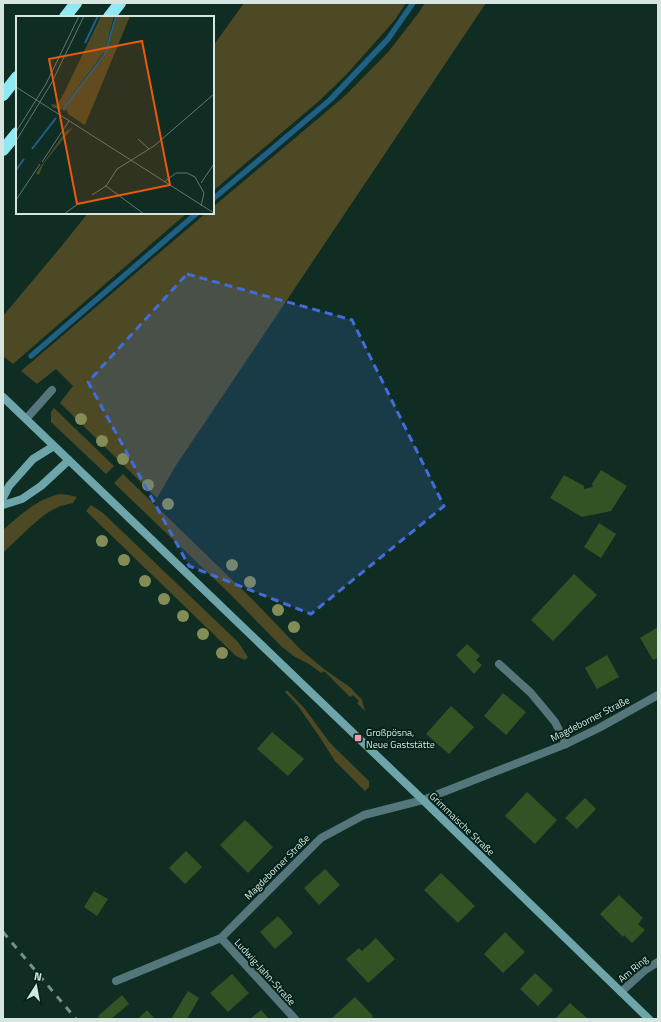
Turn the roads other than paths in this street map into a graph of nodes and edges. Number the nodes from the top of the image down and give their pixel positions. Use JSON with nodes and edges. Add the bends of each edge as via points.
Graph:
{"nodes":[{"id":1,"x":76,"y":3,"type":"edge"},
{"id":2,"x":120,"y":3,"type":"edge"},
{"id":3,"x":66,"y":16,"type":"edge"},
{"id":4,"x":110,"y":16,"type":"edge"},
{"id":5,"x":16,"y":78,"type":"edge"},
{"id":6,"x":3,"y":95,"type":"edge"},
{"id":7,"x":16,"y":134,"type":"edge"},
{"id":8,"x":3,"y":150,"type":"edge"},
{"id":9,"x":52,"y":390,"type":"dead end"},
{"id":10,"x":3,"y":397,"type":"edge"},
{"id":11,"x":26,"y":419,"type":"junction"},
{"id":12,"x":54,"y":446,"type":"junction"},
{"id":13,"x":69,"y":460,"type":"junction"},
{"id":14,"x":3,"y":498,"type":"edge"},
{"id":15,"x":3,"y":505,"type":"edge"},
{"id":16,"x":498,"y":664,"type":"dead end"},
{"id":17,"x":658,"y":695,"type":"edge"},
{"id":18,"x":566,"y":744,"type":"junction"},
{"id":19,"x":423,"y":800,"type":"junction"},
{"id":20,"x":221,"y":938,"type":"junction"},
{"id":21,"x":658,"y":962,"type":"edge"},
{"id":22,"x":116,"y":981,"type":"dead end"},
{"id":23,"x":621,"y":992,"type":"junction"},
{"id":24,"x":295,"y":1019,"type":"edge"},
{"id":25,"x":649,"y":1019,"type":"edge"}],
"edges":[{"from":1,"to":3,"type":"highway"},
{"from":2,"to":4,"type":"highway"},
{"from":5,"to":6,"type":"highway"},
{"from":7,"to":8,"type":"highway"},
{"from":9,"to":11,"type":"street"},
{"from":10,"to":11,"type":"main road","name":"Grimmaische Straße"},
{"from":11,"to":12,"type":"main road","name":"Grimmaische Straße"},
{"from":12,"to":13,"type":"main road","name":"Grimmaische Straße"},
{"from":12,"to":14,"type":"main road","via":[[33,459],[9,486]]},
{"from":13,"to":15,"type":"main road","via":[[22,499]]},
{"from":13,"to":19,"type":"main road","name":"Grimmaische Straße"},
{"from":16,"to":18,"type":"street","via":[[531,693],[555,722]]},
{"from":17,"to":18,"type":"street","name":"Magdeborner Straße"},
{"from":18,"to":19,"type":"street","name":"Magdeborner Straße"},
{"from":19,"to":20,"type":"street","name":"Magdeborner Straße","via":[[364,815],[321,838]]},
{"from":19,"to":23,"type":"main road","name":"Grimmaische Straße"},
{"from":20,"to":22,"type":"street","name":"Magdeborner Straße"},
{"from":20,"to":24,"type":"street","name":"Ludwig-Jahn-Straße"},
{"from":21,"to":23,"type":"street","name":"Am Ring"},
{"from":23,"to":25,"type":"main road","name":"Grimmaische Straße"}]}
